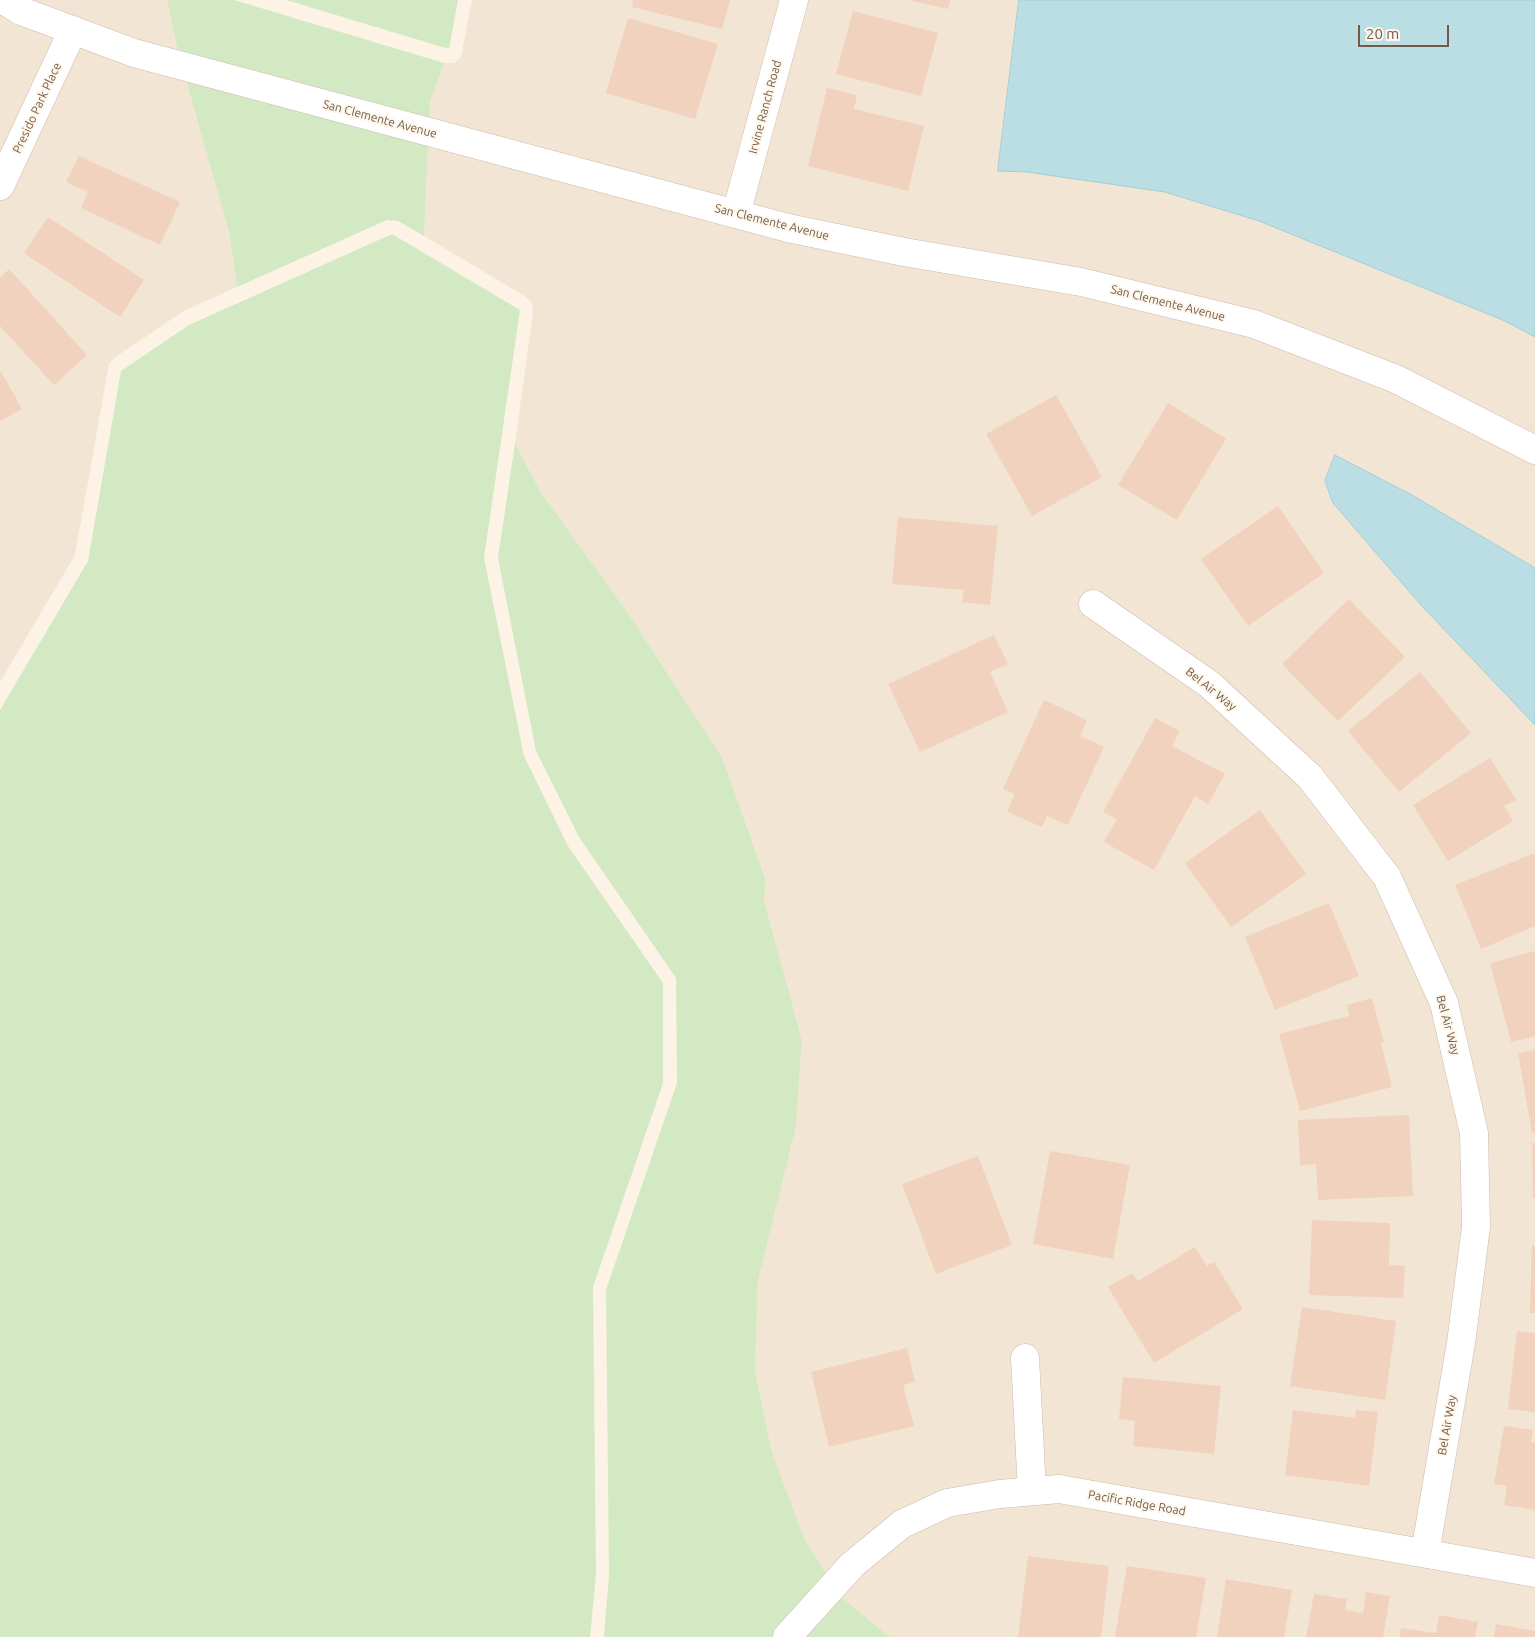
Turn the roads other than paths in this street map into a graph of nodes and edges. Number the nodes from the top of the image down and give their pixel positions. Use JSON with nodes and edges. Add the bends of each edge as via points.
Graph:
{"nodes":[{"id":1,"x":3,"y":0,"type":"edge"},
{"id":2,"x":794,"y":0,"type":"edge"},
{"id":3,"x":73,"y":30,"type":"junction"},
{"id":4,"x":0,"y":186,"type":"edge"},
{"id":5,"x":736,"y":214,"type":"junction"},
{"id":6,"x":1535,"y":450,"type":"edge"},
{"id":7,"x":1093,"y":604,"type":"dead end"},
{"id":8,"x":1025,"y":1358,"type":"dead end"},
{"id":9,"x":1032,"y":1491,"type":"junction"},
{"id":10,"x":1425,"y":1553,"type":"junction"},
{"id":11,"x":1535,"y":1573,"type":"edge"},
{"id":12,"x":787,"y":1637,"type":"edge"}],
"edges":[{"from":1,"to":3,"type":"street","name":"San Clemente Avenue","via":[[21,11]]},
{"from":2,"to":5,"type":"street","name":"Irvine Ranch Road"},
{"from":3,"to":4,"type":"street","name":"Presido Park Place"},
{"from":3,"to":5,"type":"street","name":"San Clemente Avenue","via":[[134,53]]},
{"from":5,"to":6,"type":"street","name":"San Clemente Avenue","via":[[904,252],[1082,282],[1254,324],[1396,379]]},
{"from":7,"to":10,"type":"street","name":"Bel Air Way","via":[[1209,684],[1310,777],[1386,877],[1444,1003],[1474,1133],[1476,1227],[1461,1343]]},
{"from":8,"to":9,"type":"street"},
{"from":9,"to":10,"type":"street","name":"Pacific Ridge Road","via":[[1058,1489]]},
{"from":9,"to":12,"type":"street","name":"Pacific Ridge Road","via":[[947,1503],[902,1524],[852,1565]]},
{"from":10,"to":11,"type":"street","name":"Pacific Ridge Road"}]}
